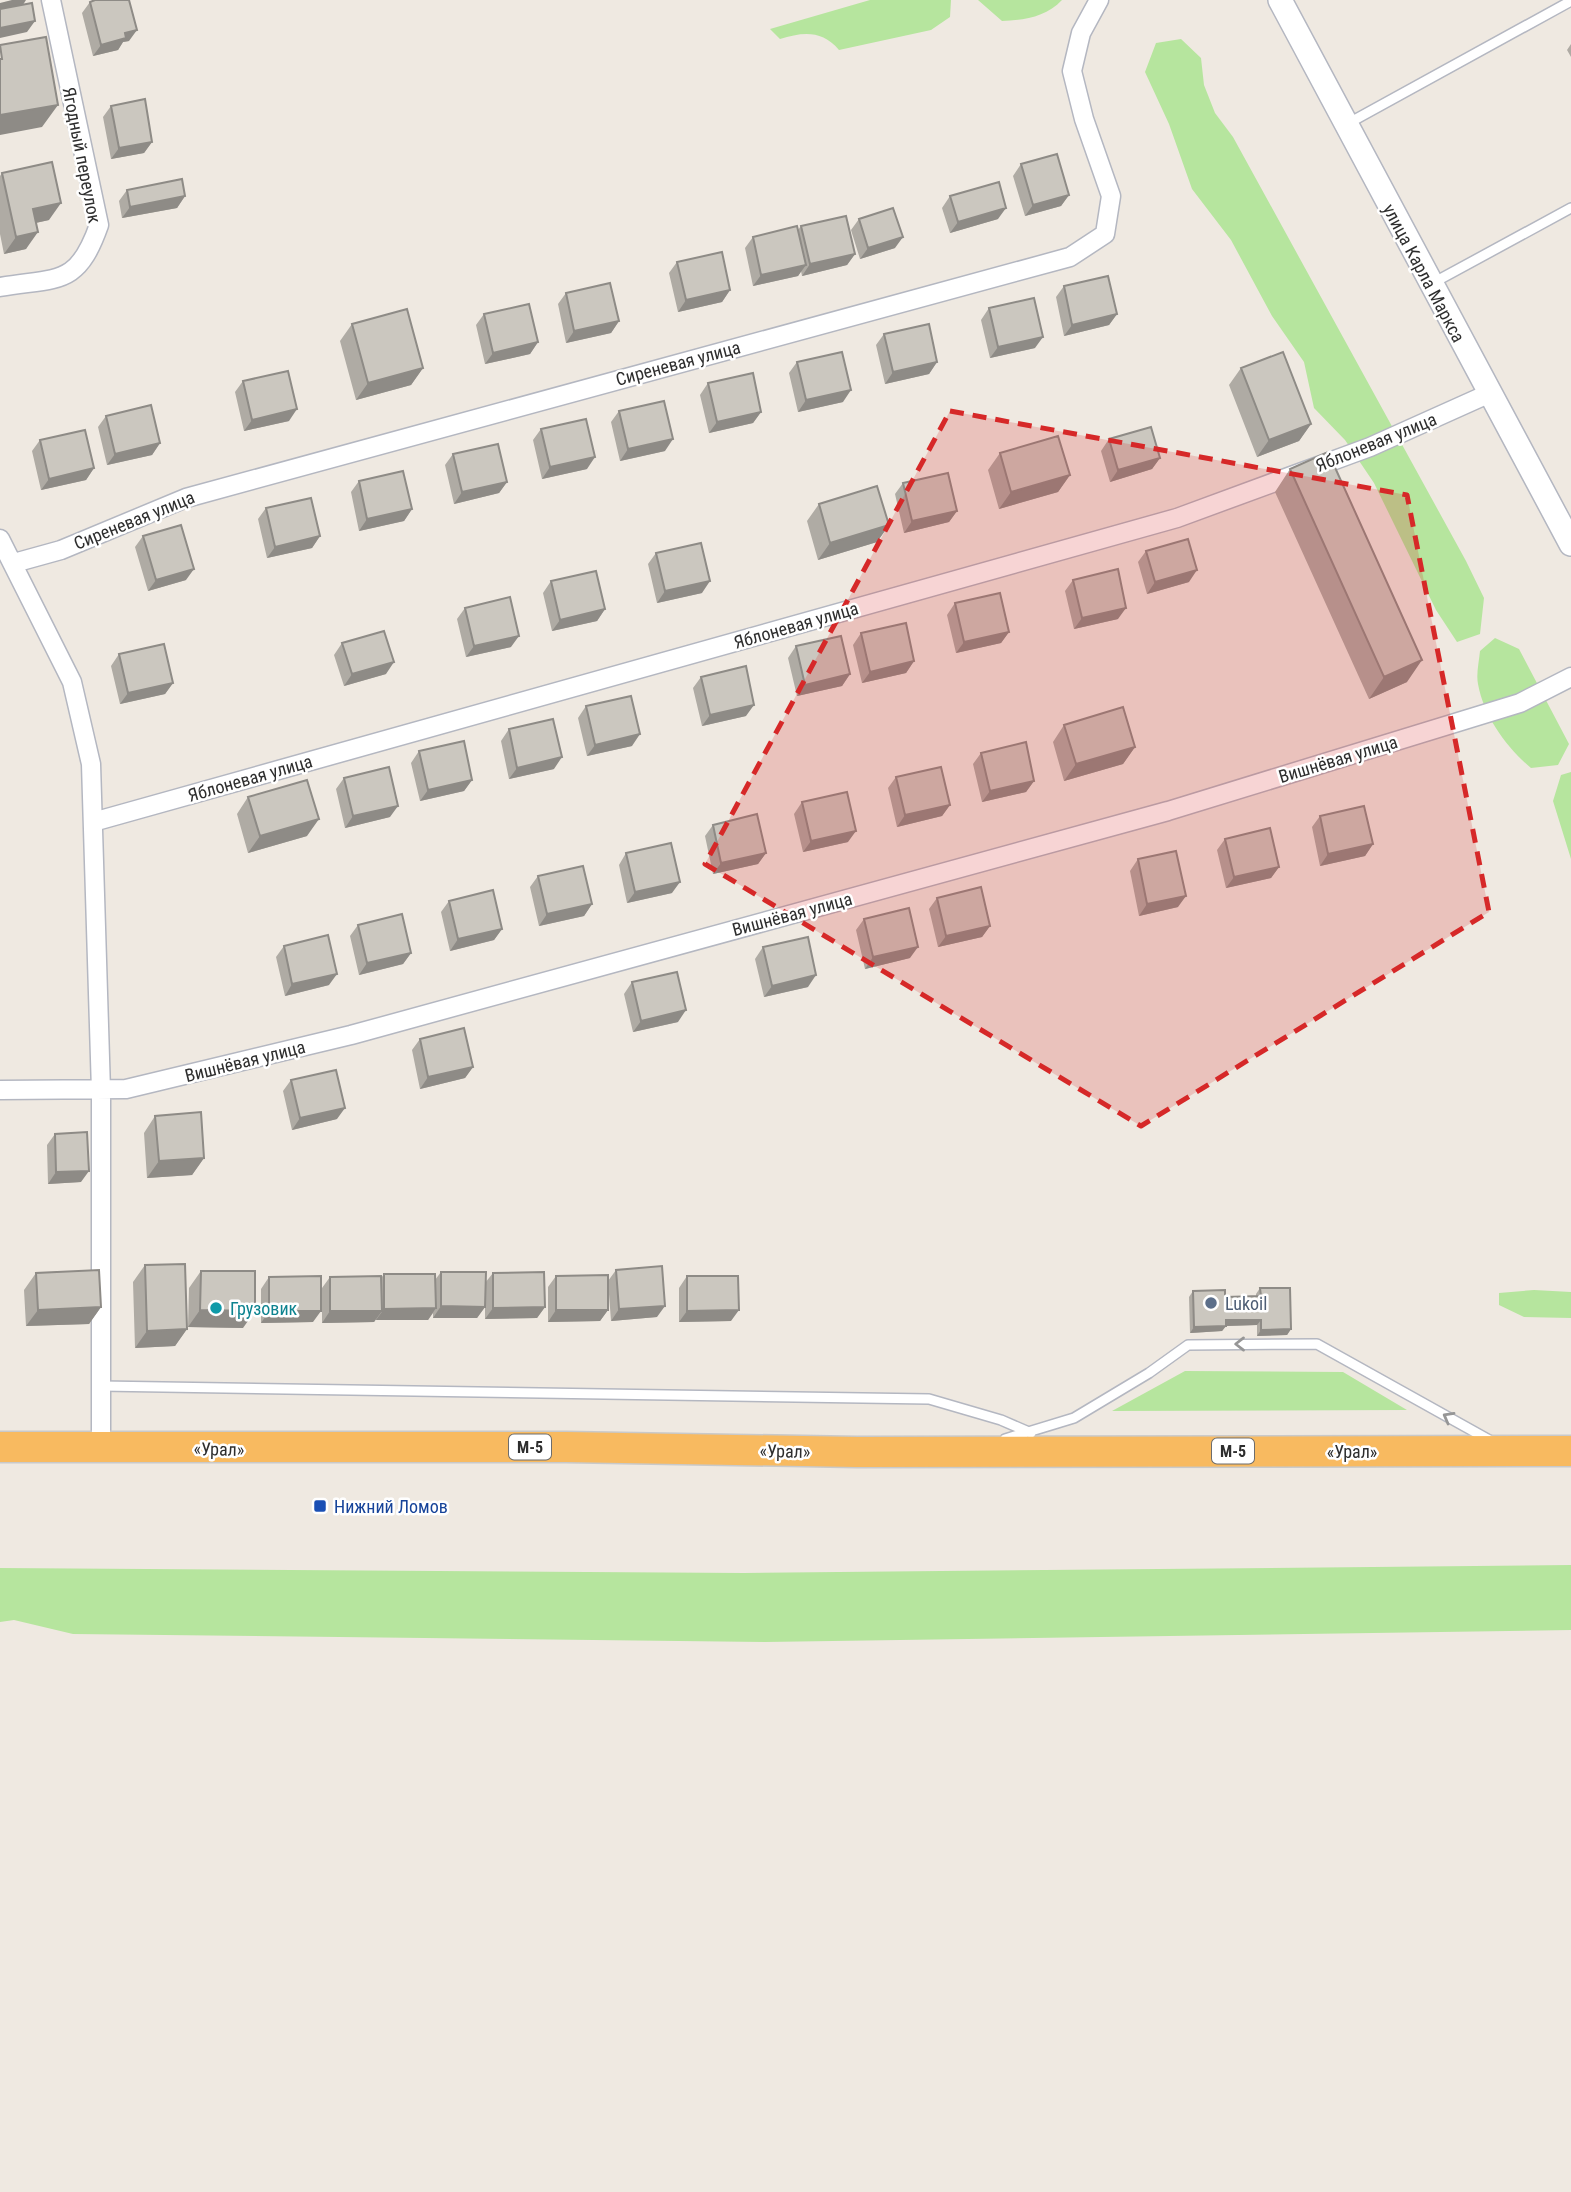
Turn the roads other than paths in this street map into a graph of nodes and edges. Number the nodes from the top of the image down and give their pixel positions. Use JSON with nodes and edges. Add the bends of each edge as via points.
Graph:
{"nodes":[{"id":1,"x":51,"y":0,"type":"edge"},
{"id":2,"x":1099,"y":0,"type":"edge"},
{"id":3,"x":1280,"y":0,"type":"edge"},
{"id":4,"x":1571,"y":1,"type":"edge"},
{"id":5,"x":1346,"y":124,"type":"junction"},
{"id":6,"x":1571,"y":208,"type":"edge"},
{"id":7,"x":1430,"y":284,"type":"junction"},
{"id":8,"x":0,"y":287,"type":"edge"},
{"id":9,"x":1488,"y":394,"type":"junction"},
{"id":10,"x":0,"y":539,"type":"edge"},
{"id":11,"x":1571,"y":544,"type":"edge"},
{"id":12,"x":14,"y":563,"type":"junction"},
{"id":13,"x":1571,"y":677,"type":"edge"},
{"id":14,"x":93,"y":822,"type":"junction"},
{"id":15,"x":0,"y":1090,"type":"edge"},
{"id":16,"x":101,"y":1091,"type":"junction"},
{"id":17,"x":101,"y":1387,"type":"junction"},
{"id":18,"x":1031,"y":1433,"type":"junction"},
{"id":19,"x":0,"y":1447,"type":"edge"},
{"id":20,"x":101,"y":1447,"type":"junction"},
{"id":21,"x":1508,"y":1450,"type":"junction"},
{"id":22,"x":959,"y":1451,"type":"junction"},
{"id":23,"x":1571,"y":1451,"type":"edge"}],
"edges":[{"from":1,"to":8,"type":"street","name":"Ягодный переулок","via":[[99,225],[88,256],[68,276]]},
{"from":2,"to":12,"type":"street","name":"Сиреневая улица","via":[[1081,33],[1072,71],[1111,196],[1105,233],[1070,257],[186,498],[61,550]]},
{"from":3,"to":5,"type":"street","name":"улица Карла Маркса"},
{"from":4,"to":5,"type":"lane"},
{"from":5,"to":7,"type":"street","name":"улица Карла Маркса"},
{"from":6,"to":7,"type":"lane"},
{"from":7,"to":9,"type":"street","name":"улица Карла Маркса"},
{"from":9,"to":11,"type":"street","name":"улица Карла Маркса"},
{"from":9,"to":14,"type":"street","name":"Яблоневая улица","via":[[1370,447],[1177,518]]},
{"from":10,"to":12,"type":"street"},
{"from":12,"to":14,"type":"street","via":[[72,682],[91,764]]},
{"from":13,"to":16,"type":"street","name":"Вишнёвая улица","via":[[1520,703],[1168,811],[351,1035],[126,1089]]},
{"from":14,"to":16,"type":"street"},
{"from":15,"to":16,"type":"street","name":"Вишнёвая улица"},
{"from":16,"to":17,"type":"street"},
{"from":17,"to":18,"type":"lane","via":[[929,1399]]},
{"from":17,"to":20,"type":"street"},
{"from":21,"to":18,"type":"lane","one_way":true,"via":[[1317,1344],[1188,1345],[1074,1418]]},
{"from":18,"to":22,"type":"lane"},
{"from":19,"to":20,"type":"highway","name":"«Урал»","number":"М-5"},
{"from":20,"to":22,"type":"highway","name":"«Урал»","number":"М-5"},
{"from":21,"to":22,"type":"highway","name":"«Урал»","number":"М-5"},
{"from":21,"to":23,"type":"highway","name":"«Урал»","number":"М-5"}]}
